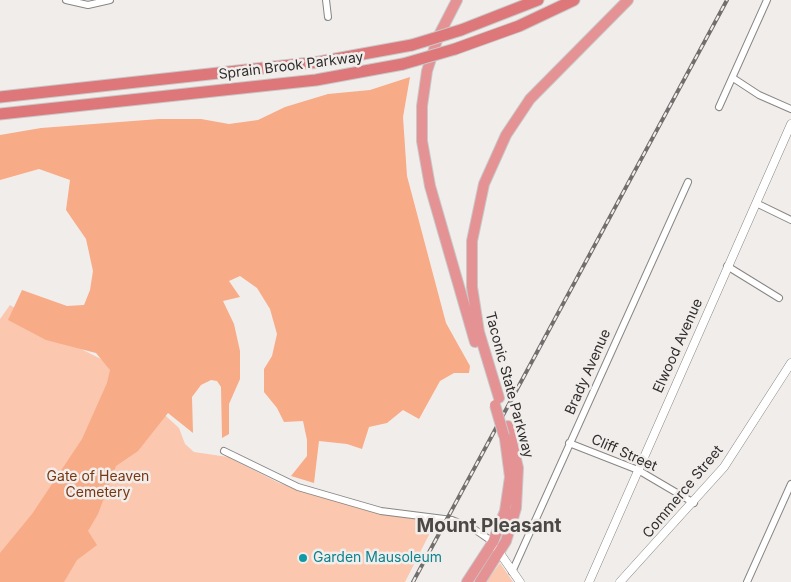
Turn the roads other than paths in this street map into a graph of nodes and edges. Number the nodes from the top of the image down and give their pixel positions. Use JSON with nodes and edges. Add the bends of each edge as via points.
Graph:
{"nodes":[{"id":1,"x":66,"y":0,"type":"edge"},
{"id":2,"x":110,"y":0,"type":"edge"},
{"id":3,"x":326,"y":0,"type":"edge"},
{"id":4,"x":458,"y":0,"type":"edge"},
{"id":5,"x":538,"y":0,"type":"edge"},
{"id":6,"x":574,"y":0,"type":"edge"},
{"id":7,"x":628,"y":0,"type":"edge"},
{"id":8,"x":766,"y":0,"type":"edge"},
{"id":9,"x":328,"y":17,"type":"dead end"},
{"id":10,"x":733,"y":78,"type":"junction"},
{"id":11,"x":0,"y":97,"type":"edge"},
{"id":12,"x":719,"y":107,"type":"dead end"},
{"id":13,"x":791,"y":109,"type":"edge"},
{"id":14,"x":0,"y":114,"type":"edge"},
{"id":15,"x":791,"y":124,"type":"edge"},
{"id":16,"x":688,"y":182,"type":"dead end"},
{"id":17,"x":756,"y":203,"type":"junction"},
{"id":18,"x":791,"y":220,"type":"edge"},
{"id":19,"x":727,"y":266,"type":"junction"},
{"id":20,"x":779,"y":298,"type":"dead end"},
{"id":21,"x":791,"y":363,"type":"edge"},
{"id":22,"x":497,"y":401,"type":"junction"},
{"id":23,"x":506,"y":431,"type":"junction"},
{"id":24,"x":569,"y":444,"type":"junction"},
{"id":25,"x":224,"y":451,"type":"dead end"},
{"id":26,"x":638,"y":470,"type":"junction"},
{"id":27,"x":791,"y":484,"type":"edge"},
{"id":28,"x":694,"y":503,"type":"junction"},
{"id":29,"x":493,"y":542,"type":"junction"},
{"id":30,"x":499,"y":553,"type":"junction"},
{"id":31,"x":512,"y":572,"type":"junction"},
{"id":32,"x":589,"y":581,"type":"edge"},
{"id":33,"x":467,"y":582,"type":"edge"},
{"id":34,"x":480,"y":582,"type":"edge"},
{"id":35,"x":520,"y":582,"type":"edge"},
{"id":36,"x":620,"y":582,"type":"edge"},
{"id":37,"x":747,"y":582,"type":"edge"}],
"edges":[{"from":1,"to":2,"type":"street","via":[[88,5]]},
{"from":3,"to":9,"type":"street"},
{"from":4,"to":22,"type":"highway","name":"Taconic State Parkway","via":[[438,37],[427,71],[421,111],[423,152],[433,197]]},
{"from":5,"to":11,"type":"highway","name":"Sprain Brook Parkway","bridge":true,"via":[[412,45],[313,63]]},
{"from":6,"to":14,"type":"highway","name":"Sprain Brook Parkway","bridge":true,"via":[[519,26],[403,64],[309,81]]},
{"from":7,"to":22,"type":"highway","name":"Taconic State Parkway","via":[[530,99],[503,140],[484,184],[472,240],[472,287],[479,332]]},
{"from":8,"to":10,"type":"street"},
{"from":10,"to":12,"type":"street"},
{"from":10,"to":13,"type":"street"},
{"from":15,"to":17,"type":"street","name":"Elwood Avenue"},
{"from":16,"to":24,"type":"street","name":"Brady Avenue"},
{"from":17,"to":18,"type":"street"},
{"from":17,"to":19,"type":"street","name":"Elwood Avenue"},
{"from":19,"to":20,"type":"street"},
{"from":19,"to":26,"type":"street","name":"Elwood Avenue"},
{"from":21,"to":28,"type":"street","name":"Commerce Street","via":[[724,467]]},
{"from":22,"to":23,"type":"highway","name":"Taconic State Parkway","bridge":true},
{"from":23,"to":29,"type":"highway","name":"Taconic State Parkway","via":[[509,488],[504,516]]},
{"from":23,"to":30,"type":"highway","name":"Taconic State Parkway","via":[[518,468],[518,496],[512,525]]},
{"from":24,"to":26,"type":"street","name":"Cliff Street"},
{"from":24,"to":31,"type":"street","name":"Brady Avenue"},
{"from":25,"to":29,"type":"street","via":[[298,487],[381,511],[431,516],[466,524]]},
{"from":26,"to":28,"type":"street","name":"Cliff Street"},
{"from":26,"to":32,"type":"street","name":"Elwood Avenue"},
{"from":27,"to":37,"type":"street"},
{"from":28,"to":36,"type":"street","name":"Commerce Street"},
{"from":29,"to":30,"type":"street"},
{"from":29,"to":33,"type":"highway","name":"Taconic State Parkway"},
{"from":30,"to":31,"type":"street"},
{"from":30,"to":34,"type":"highway","name":"Taconic State Parkway"},
{"from":31,"to":35,"type":"street"}]}
